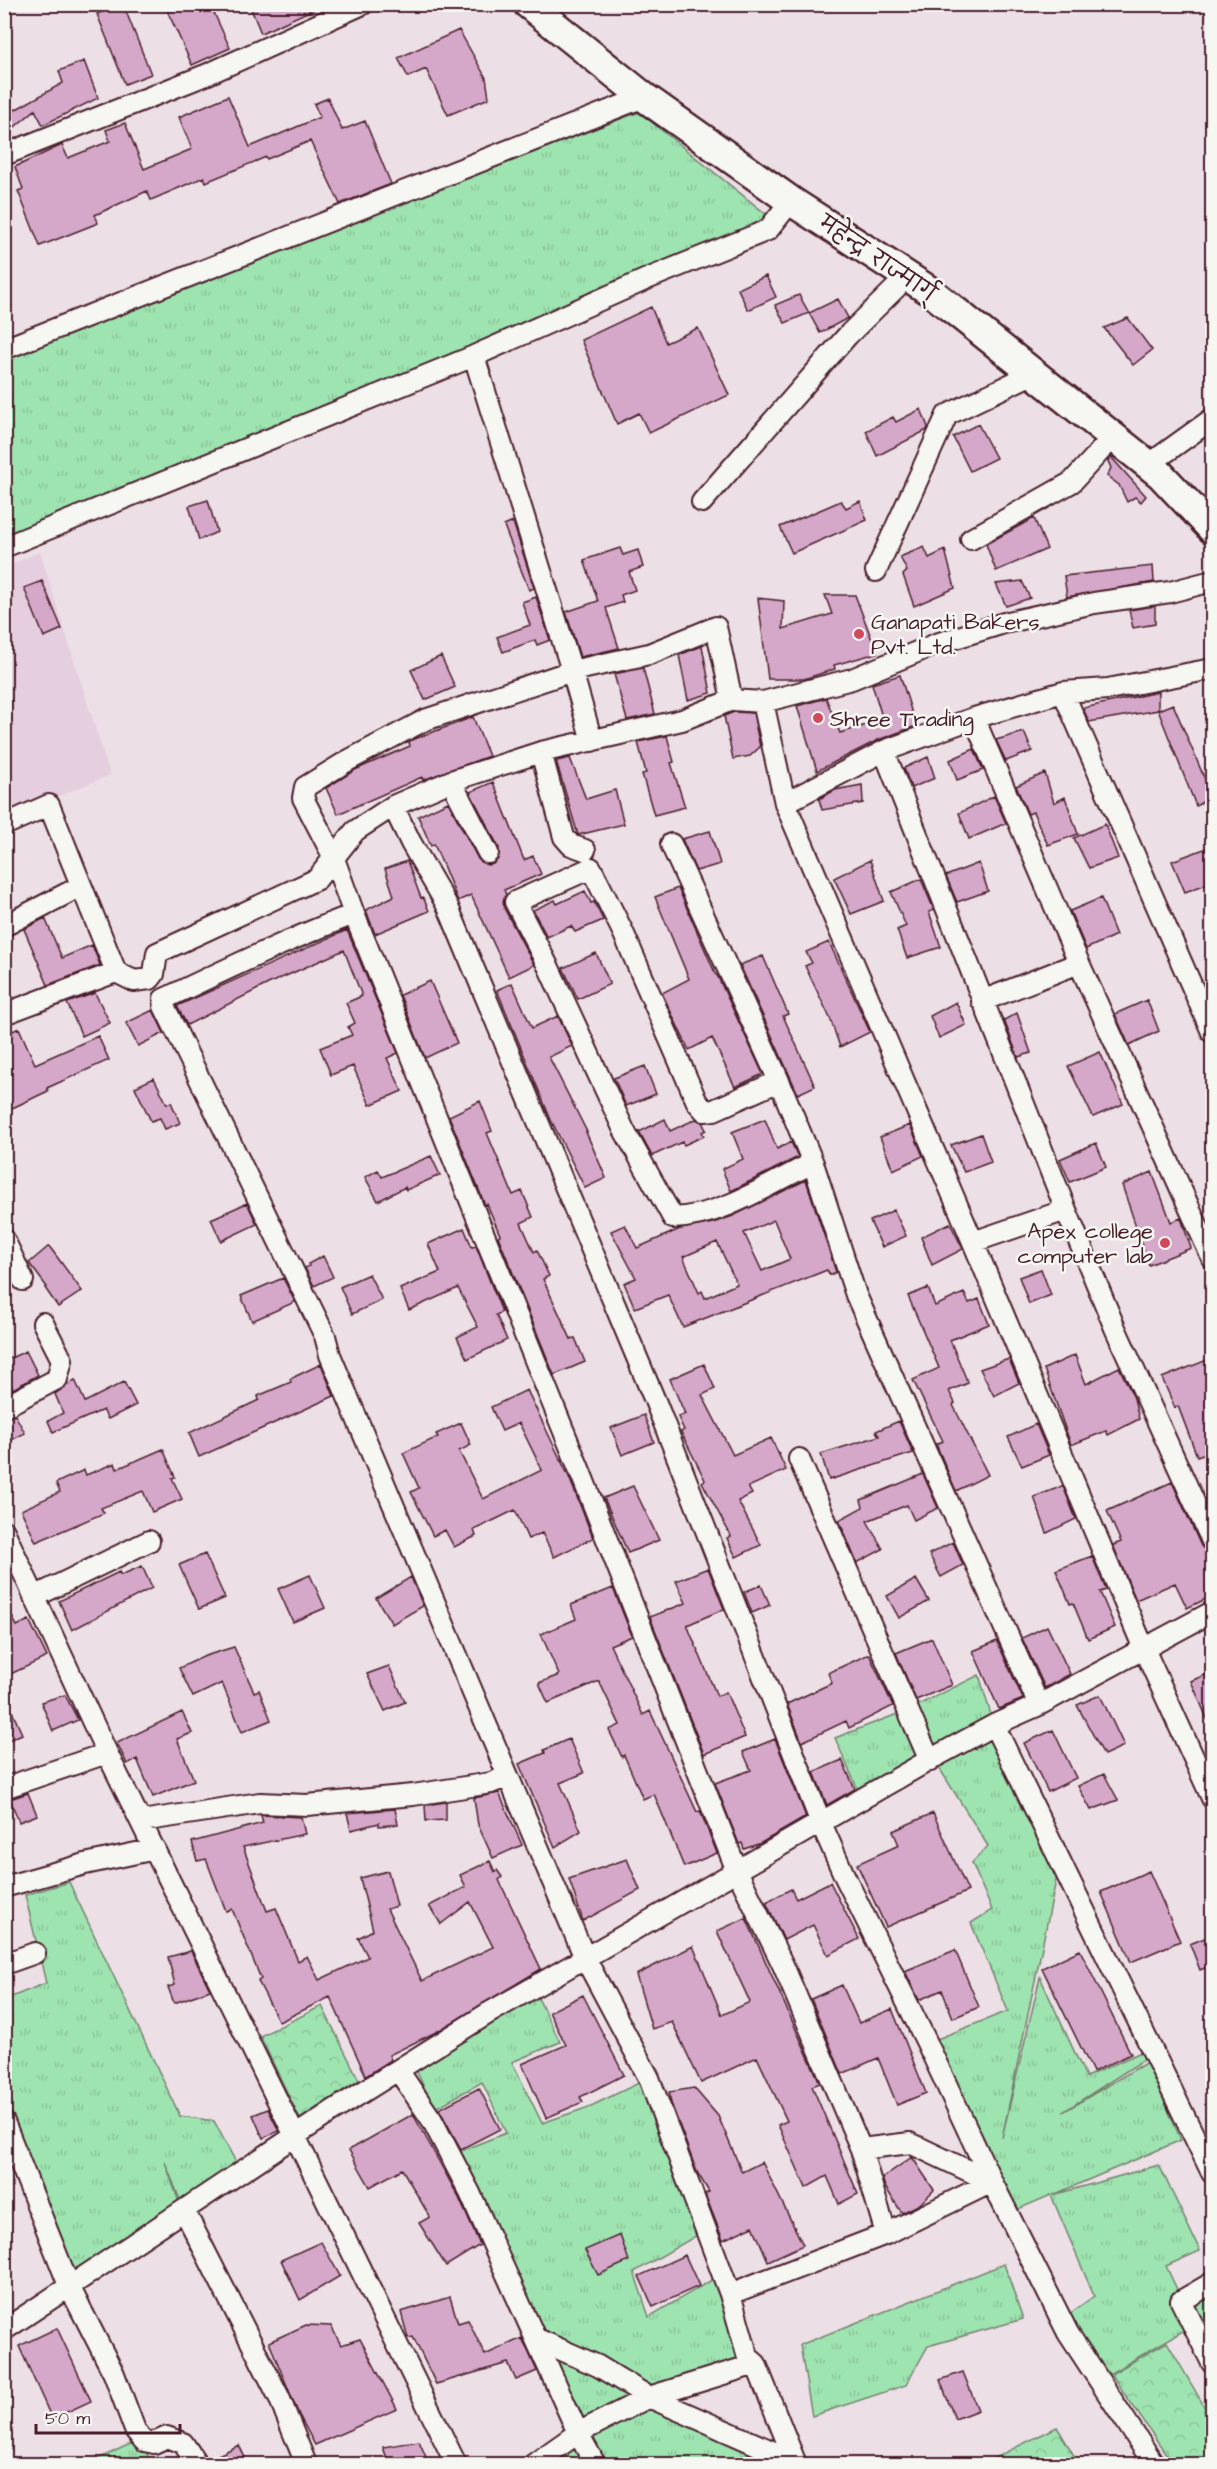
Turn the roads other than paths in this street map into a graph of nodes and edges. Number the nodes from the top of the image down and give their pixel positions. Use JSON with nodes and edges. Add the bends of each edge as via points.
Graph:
{"nodes":[{"id":1,"x":363,"y":4,"type":"edge"},
{"id":2,"x":528,"y":4,"type":"edge"},
{"id":3,"x":644,"y":97,"type":"junction"},
{"id":4,"x":4,"y":155,"type":"edge"},
{"id":5,"x":791,"y":201,"type":"junction"},
{"id":6,"x":909,"y":275,"type":"junction"},
{"id":7,"x":4,"y":349,"type":"edge"},
{"id":8,"x":474,"y":356,"type":"junction"},
{"id":9,"x":1034,"y":373,"type":"junction"},
{"id":10,"x":1212,"y":419,"type":"edge"},
{"id":11,"x":1113,"y":437,"type":"junction"},
{"id":12,"x":1148,"y":465,"type":"junction"},
{"id":13,"x":702,"y":502,"type":"dead end"},
{"id":14,"x":1212,"y":528,"type":"edge"},
{"id":15,"x":971,"y":539,"type":"dead end"},
{"id":16,"x":4,"y":547,"type":"edge"},
{"id":17,"x":876,"y":571,"type":"dead end"},
{"id":18,"x":1212,"y":581,"type":"edge"},
{"id":19,"x":1212,"y":669,"type":"edge"},
{"id":20,"x":572,"y":670,"type":"junction"},
{"id":21,"x":1063,"y":692,"type":"junction"},
{"id":22,"x":732,"y":700,"type":"junction"},
{"id":23,"x":763,"y":702,"type":"junction"},
{"id":24,"x":974,"y":718,"type":"junction"},
{"id":25,"x":592,"y":741,"type":"junction"},
{"id":26,"x":884,"y":751,"type":"junction"},
{"id":27,"x":541,"y":753,"type":"junction"},
{"id":28,"x":451,"y":781,"type":"junction"},
{"id":29,"x":785,"y":803,"type":"junction"},
{"id":30,"x":393,"y":806,"type":"junction"},
{"id":31,"x":4,"y":825,"type":"edge"},
{"id":32,"x":671,"y":844,"type":"dead end"},
{"id":33,"x":585,"y":850,"type":"dead end"},
{"id":34,"x":488,"y":853,"type":"dead end"},
{"id":35,"x":333,"y":856,"type":"junction"},
{"id":36,"x":81,"y":886,"type":"junction"},
{"id":37,"x":354,"y":914,"type":"junction"},
{"id":38,"x":4,"y":926,"type":"edge"},
{"id":39,"x":1079,"y":963,"type":"junction"},
{"id":40,"x":116,"y":972,"type":"junction"},
{"id":41,"x":982,"y":1001,"type":"junction"},
{"id":42,"x":4,"y":1014,"type":"edge"},
{"id":43,"x":1212,"y":1032,"type":"edge"},
{"id":44,"x":779,"y":1082,"type":"junction"},
{"id":45,"x":813,"y":1163,"type":"junction"},
{"id":46,"x":1066,"y":1210,"type":"junction"},
{"id":47,"x":4,"y":1239,"type":"edge"},
{"id":48,"x":973,"y":1242,"type":"junction"},
{"id":49,"x":1212,"y":1258,"type":"edge"},
{"id":50,"x":23,"y":1280,"type":"dead end"},
{"id":51,"x":43,"y":1323,"type":"dead end"},
{"id":52,"x":4,"y":1407,"type":"edge"},
{"id":53,"x":799,"y":1459,"type":"dead end"},
{"id":54,"x":5,"y":1534,"type":"edge"},
{"id":55,"x":149,"y":1541,"type":"dead end"},
{"id":56,"x":1212,"y":1541,"type":"edge"},
{"id":57,"x":34,"y":1598,"type":"junction"},
{"id":58,"x":1212,"y":1612,"type":"edge"},
{"id":59,"x":1144,"y":1649,"type":"junction"},
{"id":60,"x":1039,"y":1705,"type":"junction"},
{"id":61,"x":994,"y":1725,"type":"junction"},
{"id":62,"x":107,"y":1753,"type":"junction"},
{"id":63,"x":930,"y":1761,"type":"junction"},
{"id":64,"x":508,"y":1776,"type":"junction"},
{"id":65,"x":4,"y":1788,"type":"edge"},
{"id":66,"x":1212,"y":1798,"type":"edge"},
{"id":67,"x":141,"y":1821,"type":"junction"},
{"id":68,"x":821,"y":1823,"type":"junction"},
{"id":69,"x":155,"y":1849,"type":"junction"},
{"id":70,"x":737,"y":1871,"type":"junction"},
{"id":71,"x":4,"y":1887,"type":"edge"},
{"id":72,"x":35,"y":1953,"type":"dead end"},
{"id":73,"x":585,"y":1958,"type":"junction"},
{"id":74,"x":4,"y":1964,"type":"edge"},
{"id":75,"x":398,"y":2070,"type":"junction"},
{"id":76,"x":4,"y":2122,"type":"edge"},
{"id":77,"x":296,"y":2137,"type":"junction"},
{"id":78,"x":861,"y":2149,"type":"junction"},
{"id":79,"x":1212,"y":2173,"type":"edge"},
{"id":80,"x":992,"y":2182,"type":"junction"},
{"id":81,"x":184,"y":2210,"type":"junction"},
{"id":82,"x":886,"y":2234,"type":"junction"},
{"id":83,"x":1212,"y":2283,"type":"edge"},
{"id":84,"x":70,"y":2288,"type":"junction"},
{"id":85,"x":730,"y":2294,"type":"junction"},
{"id":86,"x":4,"y":2330,"type":"edge"},
{"id":87,"x":537,"y":2339,"type":"junction"},
{"id":88,"x":1212,"y":2363,"type":"edge"},
{"id":89,"x":756,"y":2364,"type":"junction"},
{"id":90,"x":649,"y":2397,"type":"junction"},
{"id":91,"x":578,"y":2433,"type":"junction"},
{"id":92,"x":795,"y":2463,"type":"edge"},
{"id":93,"x":197,"y":2464,"type":"edge"},
{"id":94,"x":306,"y":2464,"type":"edge"},
{"id":95,"x":456,"y":2464,"type":"edge"},
{"id":96,"x":534,"y":2464,"type":"edge"},
{"id":97,"x":595,"y":2464,"type":"edge"},
{"id":98,"x":1154,"y":2464,"type":"edge"}],
"edges":[{"from":1,"to":4,"type":"street","via":[[208,74]]},
{"from":2,"to":3,"type":"highway","name":"महेन्द्र राज्मार्ग्"},
{"from":3,"to":5,"type":"highway","name":"महेन्द्र राज्मार्ग्"},
{"from":3,"to":7,"type":"street"},
{"from":5,"to":6,"type":"highway","name":"महेन्द्र राज्मार्ग्"},
{"from":5,"to":8,"type":"street","via":[[768,230]]},
{"from":6,"to":9,"type":"highway","name":"महेन्द्र राज्मार्ग्"},
{"from":6,"to":13,"type":"street","via":[[848,335]]},
{"from":8,"to":16,"type":"street"},
{"from":8,"to":20,"type":"street"},
{"from":9,"to":11,"type":"highway","name":"महेन्द्र राज्मार्ग्"},
{"from":9,"to":17,"type":"street","via":[[947,415]]},
{"from":10,"to":12,"type":"street"},
{"from":11,"to":12,"type":"highway","name":"महेन्द्र राज्मार्ग्"},
{"from":11,"to":15,"type":"street","via":[[1072,482]]},
{"from":12,"to":14,"type":"highway","name":"महेन्द्र राज्मार्ग्"},
{"from":18,"to":23,"type":"street","via":[[1004,623],[936,644],[852,679]]},
{"from":19,"to":21,"type":"street"},
{"from":20,"to":22,"type":"street","via":[[649,654],[716,627]]},
{"from":20,"to":25,"type":"street"},
{"from":20,"to":35,"type":"street","via":[[425,720],[305,787],[306,806]]},
{"from":21,"to":24,"type":"street"},
{"from":21,"to":43,"type":"street"},
{"from":22,"to":23,"type":"street"},
{"from":22,"to":25,"type":"street","via":[[682,720]]},
{"from":23,"to":29,"type":"street"},
{"from":24,"to":26,"type":"street"},
{"from":24,"to":39,"type":"street"},
{"from":25,"to":27,"type":"street"},
{"from":26,"to":29,"type":"street"},
{"from":26,"to":41,"type":"street"},
{"from":27,"to":28,"type":"street"},
{"from":27,"to":33,"type":"street","via":[[564,837],[571,845]]},
{"from":28,"to":30,"type":"street"},
{"from":28,"to":34,"type":"street"},
{"from":29,"to":48,"type":"street"},
{"from":30,"to":35,"type":"street","via":[[355,831]]},
{"from":30,"to":68,"type":"street","via":[[448,907],[656,1403]]},
{"from":31,"to":36,"type":"street","via":[[49,805]]},
{"from":32,"to":44,"type":"street"},
{"from":35,"to":37,"type":"street"},
{"from":35,"to":40,"type":"street","via":[[316,879],[158,953],[150,980],[134,981]]},
{"from":36,"to":38,"type":"street"},
{"from":36,"to":40,"type":"street"},
{"from":37,"to":64,"type":"street","via":[[297,936],[164,999],[164,1006],[325,1336],[334,1366]]},
{"from":37,"to":70,"type":"street"},
{"from":39,"to":41,"type":"street"},
{"from":39,"to":49,"type":"street"},
{"from":40,"to":42,"type":"street"},
{"from":41,"to":46,"type":"street"},
{"from":44,"to":45,"type":"street"},
{"from":44,"to":45,"type":"street","via":[[714,1110],[705,1111],[697,1102],[591,868],[515,902],[624,1130],[673,1218],[692,1217],[731,1204]]},
{"from":45,"to":60,"type":"street","via":[[856,1295]]},
{"from":46,"to":48,"type":"street"},
{"from":46,"to":56,"type":"street"},
{"from":47,"to":50,"type":"street"},
{"from":48,"to":59,"type":"street"},
{"from":51,"to":52,"type":"street","via":[[62,1360],[62,1370],[57,1379]]},
{"from":53,"to":63,"type":"street"},
{"from":54,"to":57,"type":"street"},
{"from":55,"to":57,"type":"street"},
{"from":57,"to":62,"type":"street"},
{"from":58,"to":59,"type":"street"},
{"from":59,"to":60,"type":"street"},
{"from":59,"to":66,"type":"street"},
{"from":60,"to":61,"type":"street"},
{"from":61,"to":63,"type":"street"},
{"from":61,"to":79,"type":"street"},
{"from":62,"to":65,"type":"street"},
{"from":62,"to":67,"type":"street"},
{"from":63,"to":68,"type":"street"},
{"from":64,"to":67,"type":"street","via":[[491,1783],[413,1795],[307,1805],[260,1803]]},
{"from":64,"to":73,"type":"street"},
{"from":67,"to":69,"type":"street"},
{"from":68,"to":70,"type":"street"},
{"from":68,"to":80,"type":"street"},
{"from":69,"to":71,"type":"street"},
{"from":69,"to":77,"type":"street"},
{"from":70,"to":73,"type":"street"},
{"from":70,"to":78,"type":"street","via":[[783,1965]]},
{"from":72,"to":74,"type":"street"},
{"from":73,"to":75,"type":"street"},
{"from":73,"to":85,"type":"street","via":[[649,2078]]},
{"from":75,"to":77,"type":"street"},
{"from":75,"to":87,"type":"street","via":[[432,2120],[461,2174]]},
{"from":76,"to":84,"type":"street"},
{"from":77,"to":81,"type":"street"},
{"from":77,"to":95,"type":"street"},
{"from":78,"to":80,"type":"street","via":[[910,2143]]},
{"from":78,"to":82,"type":"street"},
{"from":80,"to":82,"type":"street"},
{"from":80,"to":98,"type":"street","via":[[1068,2332]]},
{"from":81,"to":84,"type":"street"},
{"from":81,"to":94,"type":"street","via":[[279,2397]]},
{"from":82,"to":85,"type":"street"},
{"from":83,"to":88,"type":"street","via":[[1181,2301]]},
{"from":84,"to":86,"type":"street"},
{"from":84,"to":93,"type":"street","via":[[114,2374],[135,2430],[144,2441],[154,2443],[167,2437],[183,2442]]},
{"from":85,"to":89,"type":"street","via":[[748,2357]]},
{"from":87,"to":90,"type":"street","via":[[598,2366]]},
{"from":87,"to":91,"type":"street"},
{"from":89,"to":90,"type":"street"},
{"from":89,"to":92,"type":"street"},
{"from":90,"to":91,"type":"street"},
{"from":90,"to":92,"type":"street"},
{"from":91,"to":96,"type":"street"},
{"from":91,"to":97,"type":"street"}]}
